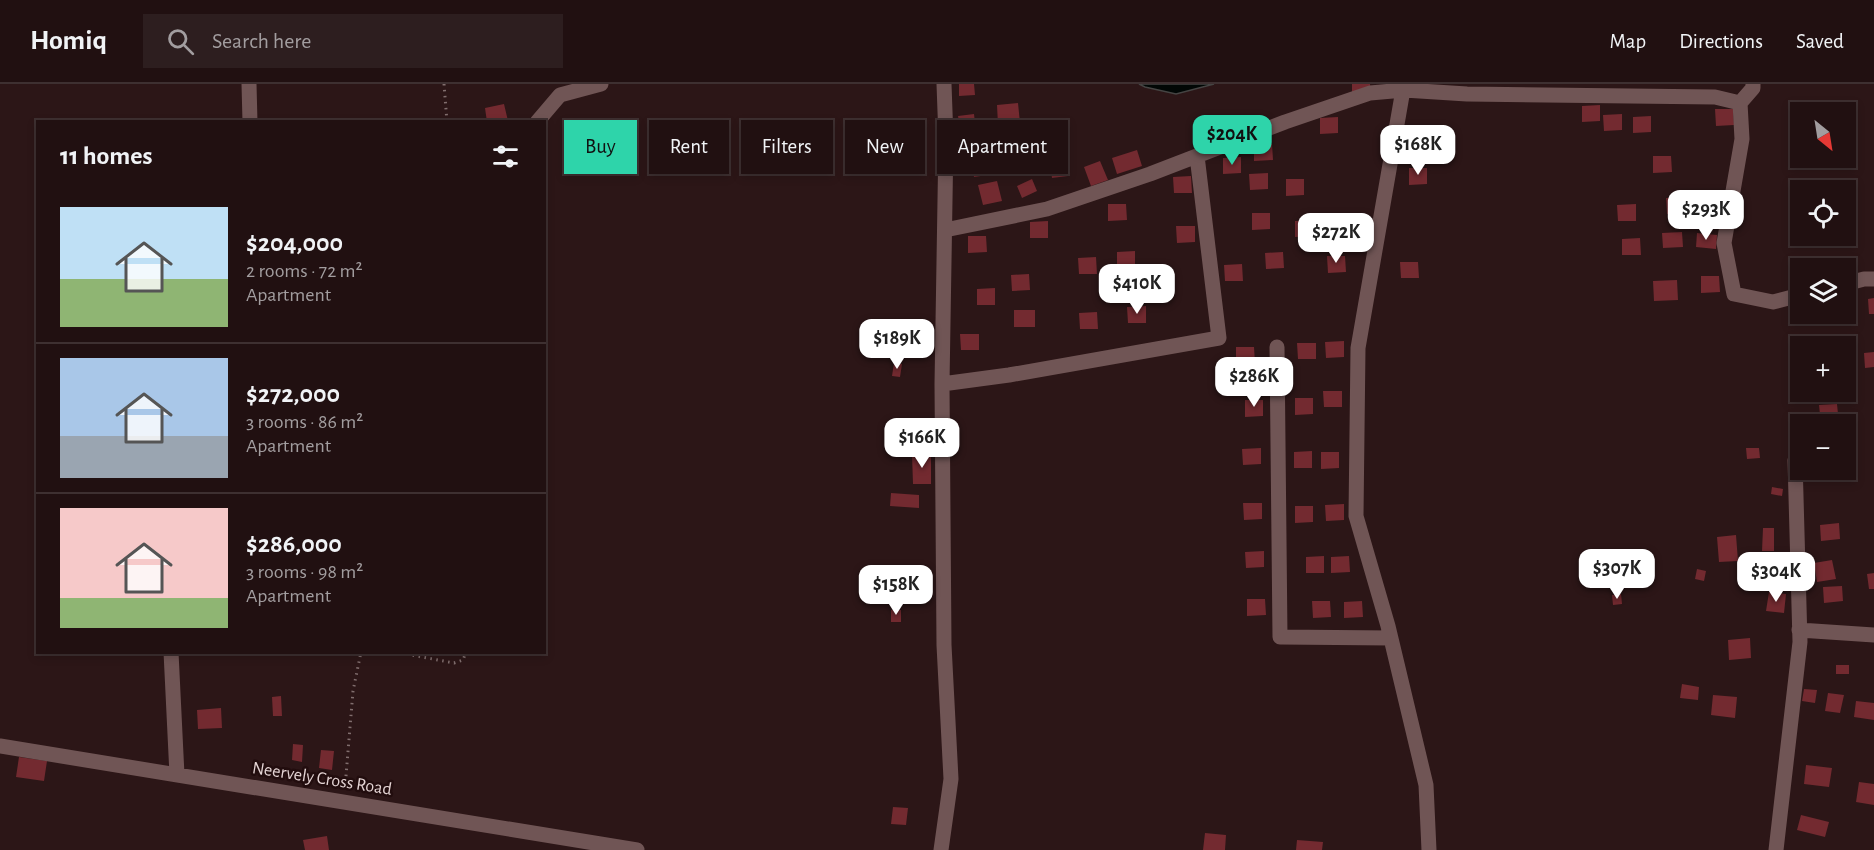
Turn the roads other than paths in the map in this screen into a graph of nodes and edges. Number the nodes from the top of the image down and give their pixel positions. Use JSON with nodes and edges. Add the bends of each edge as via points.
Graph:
{"nodes":[{"id":1,"x":249,"y":84,"type":"edge"},
{"id":2,"x":601,"y":84,"type":"edge"},
{"id":3,"x":1753,"y":84,"type":"edge"},
{"id":4,"x":1404,"y":87,"type":"edge"},
{"id":5,"x":942,"y":88,"type":"edge"},
{"id":6,"x":1740,"y":103,"type":"junction"},
{"id":7,"x":250,"y":120,"type":"edge"},
{"id":8,"x":539,"y":120,"type":"edge"},
{"id":9,"x":1197,"y":156,"type":"junction"},
{"id":10,"x":945,"y":230,"type":"junction"},
{"id":11,"x":1874,"y":279,"type":"edge"},
{"id":12,"x":1856,"y":281,"type":"edge"},
{"id":13,"x":1790,"y":298,"type":"edge"},
{"id":14,"x":1277,"y":347,"type":"dead end"},
{"id":15,"x":942,"y":384,"type":"junction"},
{"id":16,"x":1795,"y":480,"type":"edge"},
{"id":17,"x":1799,"y":630,"type":"junction"},
{"id":18,"x":1874,"y":635,"type":"edge"},
{"id":19,"x":1391,"y":638,"type":"junction"},
{"id":20,"x":171,"y":654,"type":"edge"},
{"id":21,"x":0,"y":746,"type":"edge"},
{"id":22,"x":177,"y":775,"type":"junction"},
{"id":23,"x":637,"y":850,"type":"edge"},
{"id":24,"x":941,"y":850,"type":"edge"},
{"id":25,"x":1429,"y":850,"type":"edge"},
{"id":26,"x":1776,"y":850,"type":"edge"}],
"edges":[{"from":1,"to":7,"type":"street"},
{"from":2,"to":8,"type":"street","via":[[560,95]]},
{"from":3,"to":6,"type":"street"},
{"from":4,"to":6,"type":"street","via":[[1467,94],[1715,97]]},
{"from":4,"to":9,"type":"street","via":[[1370,93]]},
{"from":4,"to":19,"type":"street","via":[[1358,348],[1356,516]]},
{"from":5,"to":10,"type":"street"},
{"from":6,"to":13,"type":"street","via":[[1742,140],[1724,243],[1734,294],[1773,302]]},
{"from":9,"to":10,"type":"street","via":[[1047,209]]},
{"from":9,"to":15,"type":"street","via":[[1219,338]]},
{"from":10,"to":15,"type":"street"},
{"from":11,"to":12,"type":"street"},
{"from":14,"to":19,"type":"street","via":[[1280,637]]},
{"from":15,"to":24,"type":"street","via":[[944,645],[951,778]]},
{"from":16,"to":17,"type":"street"},
{"from":17,"to":18,"type":"street"},
{"from":17,"to":26,"type":"street"},
{"from":19,"to":25,"type":"street","via":[[1426,785]]},
{"from":20,"to":22,"type":"street"},
{"from":21,"to":22,"type":"street","name":"Neervely Cross Road"},
{"from":22,"to":23,"type":"street","name":"Neervely Cross Road"}]}
